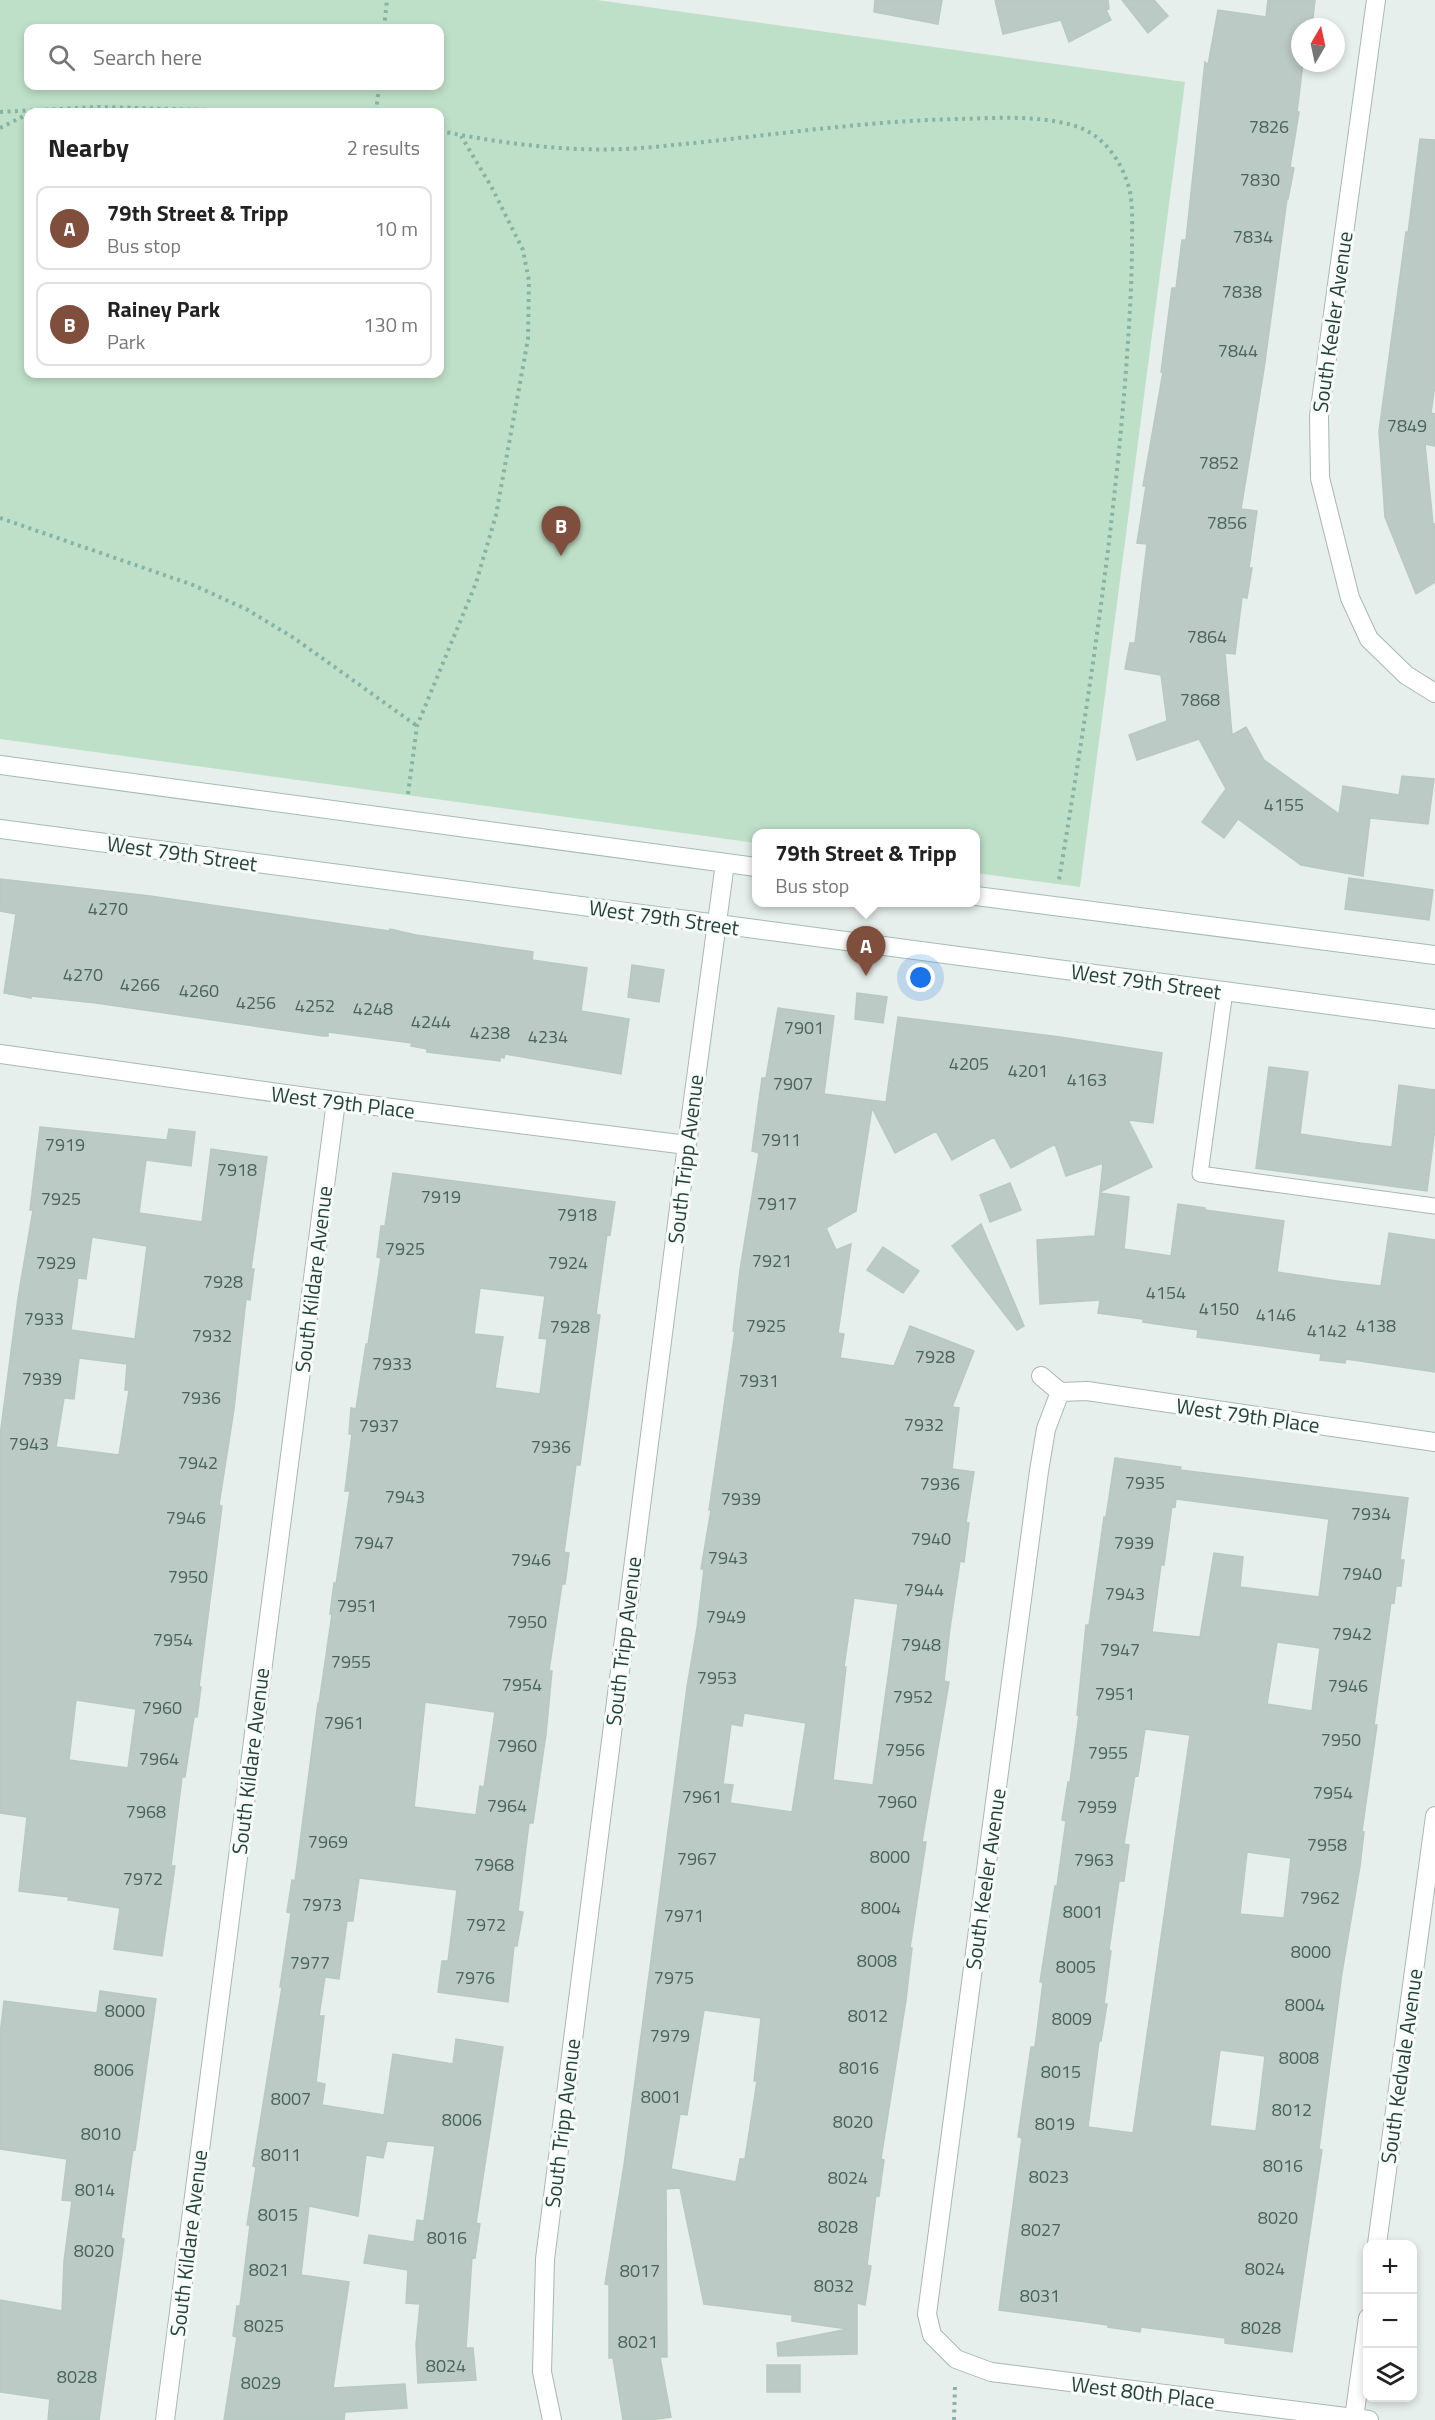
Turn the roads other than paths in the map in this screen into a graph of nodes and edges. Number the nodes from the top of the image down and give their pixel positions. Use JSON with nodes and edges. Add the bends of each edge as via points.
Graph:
{"nodes":[{"id":1,"x":1376,"y":0,"type":"edge"},
{"id":2,"x":1435,"y":693,"type":"edge"},
{"id":3,"x":0,"y":765,"type":"edge"},
{"id":4,"x":0,"y":829,"type":"edge"},
{"id":5,"x":725,"y":863,"type":"junction"},
{"id":6,"x":752,"y":866,"type":"edge"},
{"id":7,"x":980,"y":897,"type":"edge"},
{"id":8,"x":717,"y":924,"type":"junction"},
{"id":9,"x":1435,"y":955,"type":"edge"},
{"id":10,"x":1225,"y":992,"type":"junction"},
{"id":11,"x":1435,"y":1019,"type":"edge"},
{"id":12,"x":0,"y":1054,"type":"edge"},
{"id":13,"x":336,"y":1101,"type":"junction"},
{"id":14,"x":687,"y":1145,"type":"junction"},
{"id":15,"x":1435,"y":1206,"type":"edge"},
{"id":16,"x":1041,"y":1376,"type":"dead end"},
{"id":17,"x":1060,"y":1392,"type":"junction"},
{"id":18,"x":1435,"y":1442,"type":"edge"},
{"id":19,"x":1435,"y":1816,"type":"edge"},
{"id":20,"x":1378,"y":2240,"type":"edge"},
{"id":21,"x":1366,"y":2348,"type":"edge"},
{"id":22,"x":956,"y":2359,"type":"joint"},
{"id":23,"x":1361,"y":2419,"type":"edge"},
{"id":24,"x":165,"y":2420,"type":"edge"},
{"id":25,"x":552,"y":2420,"type":"edge"}],
"edges":[{"from":1,"to":2,"type":"street","name":"South Keeler Avenue","via":[[1319,416],[1320,478],[1350,598],[1369,639],[1406,675]]},
{"from":3,"to":5,"type":"street"},
{"from":4,"to":8,"type":"street","name":"West 79th Street"},
{"from":5,"to":6,"type":"street"},
{"from":5,"to":8,"type":"street","name":"South Tripp Avenue"},
{"from":7,"to":9,"type":"street"},
{"from":8,"to":10,"type":"street","name":"West 79th Street"},
{"from":8,"to":14,"type":"street","name":"South Tripp Avenue"},
{"from":10,"to":11,"type":"street","name":"West 79th Street"},
{"from":10,"to":15,"type":"lane","via":[[1200,1174]]},
{"from":12,"to":13,"type":"street","name":"West 79th Place"},
{"from":13,"to":14,"type":"street","name":"West 79th Place"},
{"from":13,"to":24,"type":"street","name":"South Kildare Avenue"},
{"from":14,"to":25,"type":"street","name":"South Tripp Avenue","via":[[545,2259],[542,2372]]},
{"from":16,"to":17,"type":"street"},
{"from":17,"to":18,"type":"street","name":"West 79th Place","via":[[1088,1391]]},
{"from":17,"to":22,"type":"street","name":"South Keeler Avenue","via":[[1046,1429],[1039,1471],[927,2314],[932,2334]]},
{"from":19,"to":20,"type":"street","name":"South Kedvale Avenue"},
{"from":21,"to":23,"type":"street"},
{"from":22,"to":23,"type":"street","name":"West 80th Place","via":[[991,2372]]}]}
